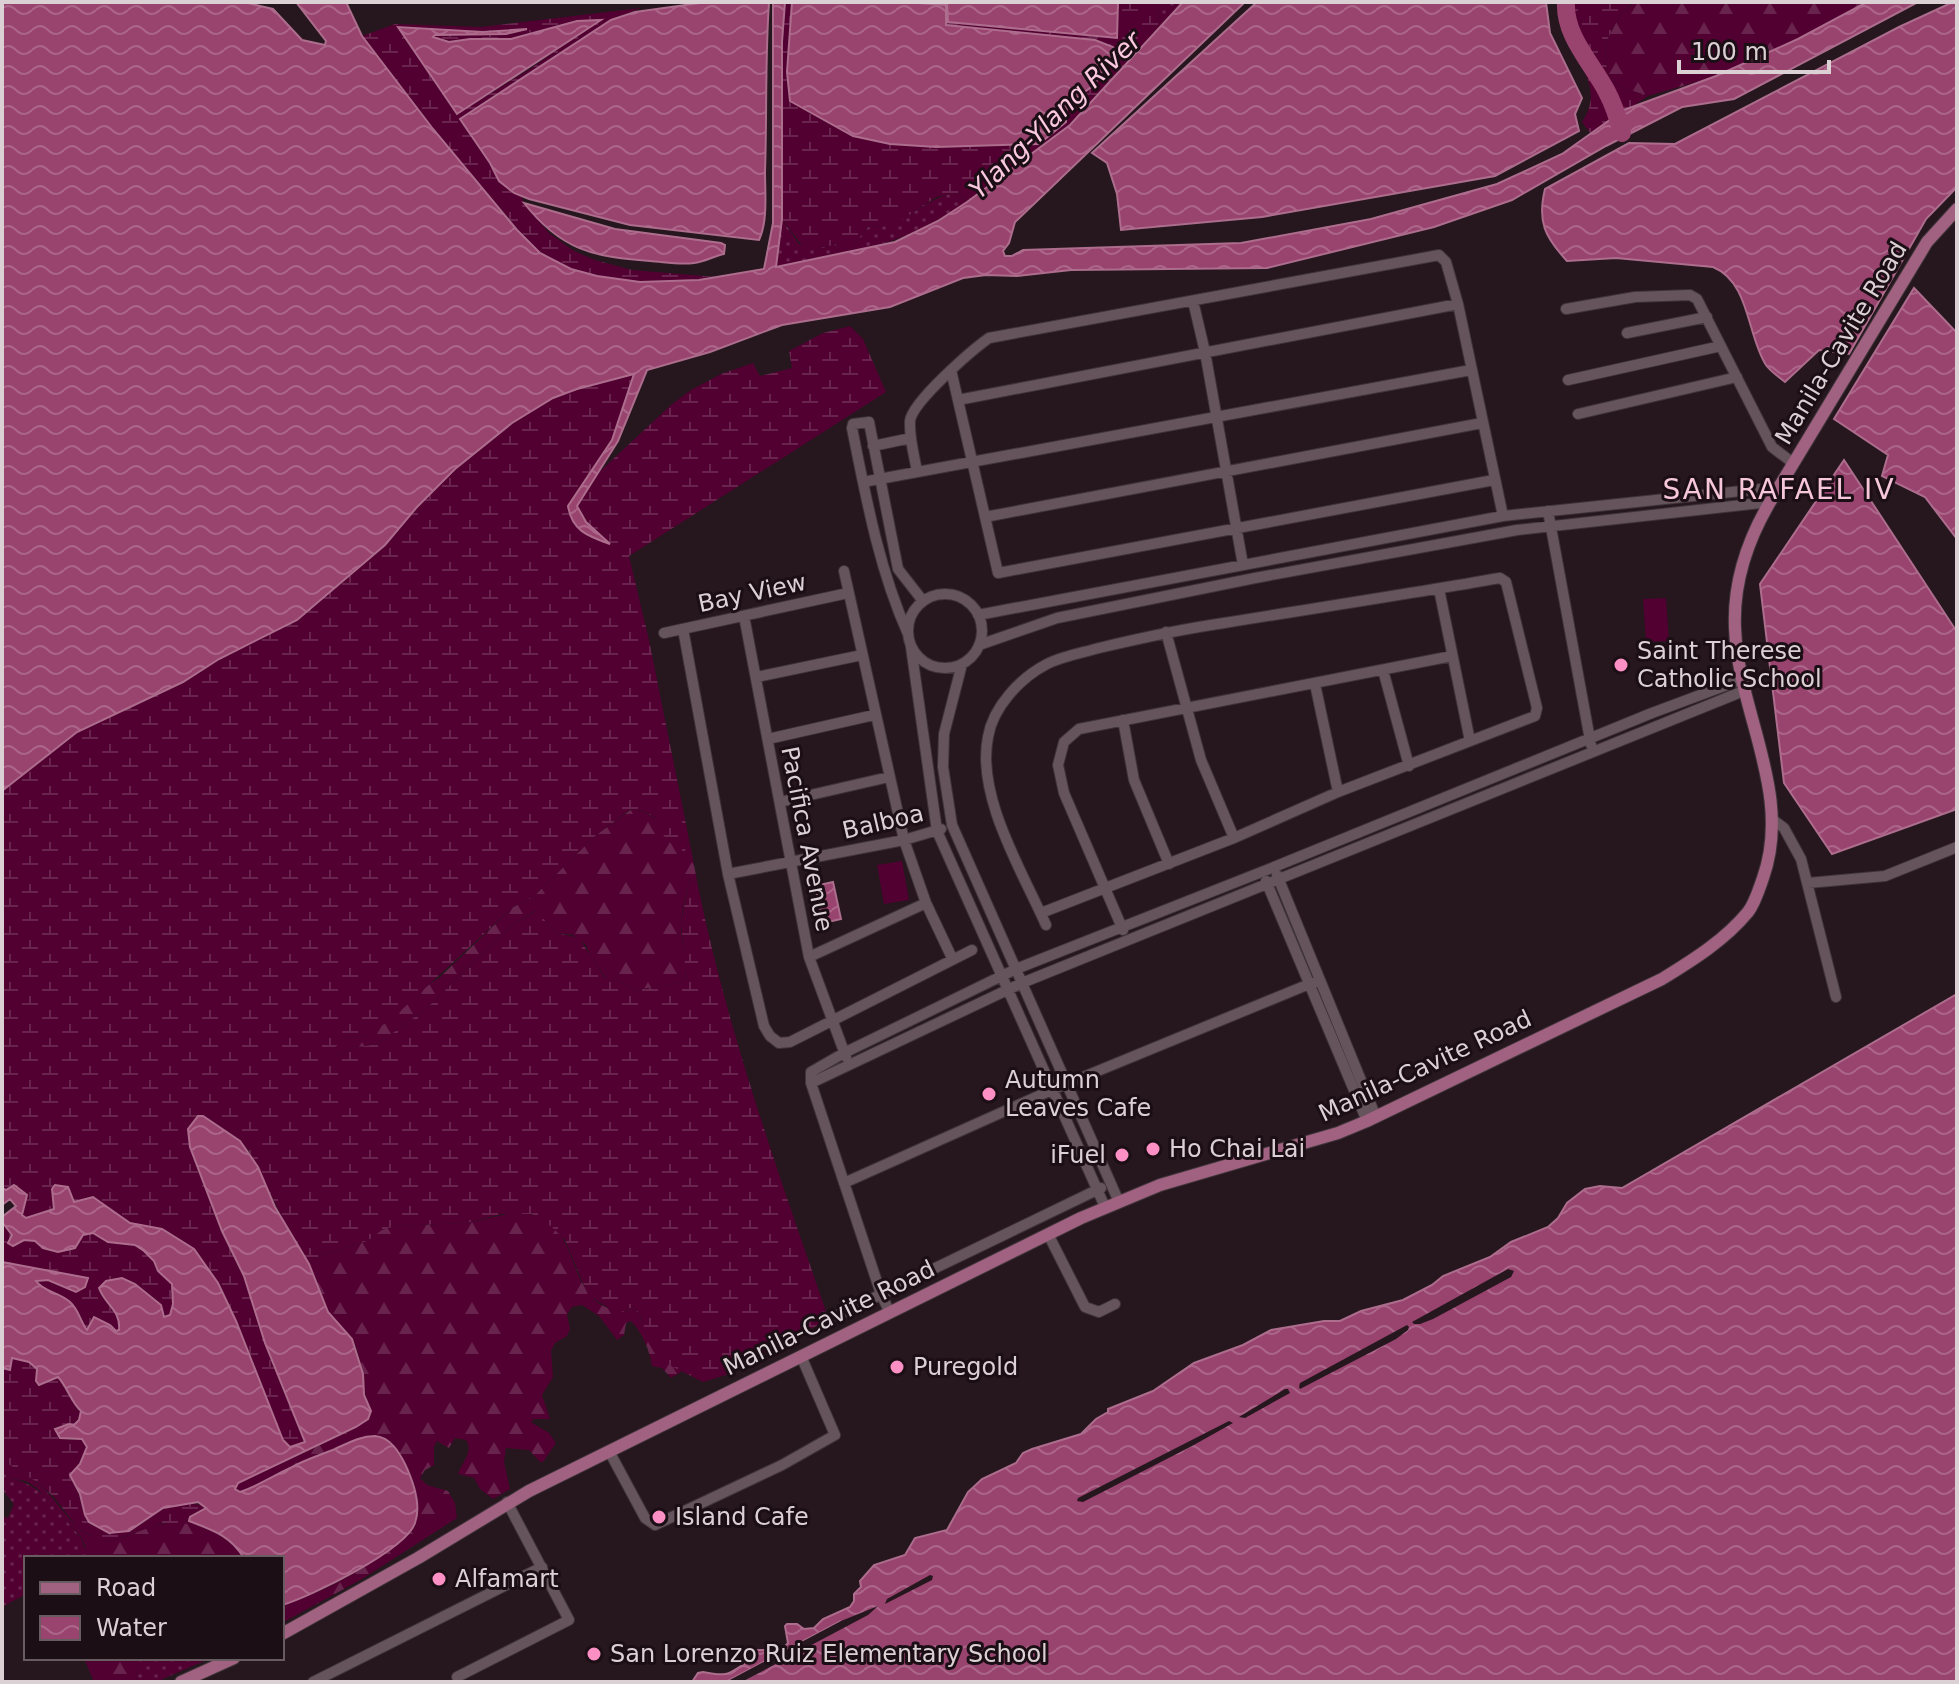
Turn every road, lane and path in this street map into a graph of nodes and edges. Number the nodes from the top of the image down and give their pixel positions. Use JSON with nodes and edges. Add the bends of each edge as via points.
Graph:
{"nodes":[{"id":1,"x":1957,"y":209,"type":"edge"},
{"id":2,"x":1193,"y":301,"type":"junction"},
{"id":3,"x":1458,"y":304,"type":"junction"},
{"id":4,"x":1566,"y":309,"type":"dead end"},
{"id":5,"x":1707,"y":317,"type":"junction"},
{"id":6,"x":1627,"y":333,"type":"dead end"},
{"id":7,"x":1721,"y":346,"type":"junction"},
{"id":8,"x":1205,"y":352,"type":"junction"},
{"id":9,"x":951,"y":370,"type":"junction"},
{"id":10,"x":1471,"y":370,"type":"junction"},
{"id":11,"x":1737,"y":377,"type":"junction"},
{"id":12,"x":1568,"y":380,"type":"dead end"},
{"id":13,"x":958,"y":400,"type":"junction"},
{"id":14,"x":1578,"y":414,"type":"dead end"},
{"id":15,"x":1216,"y":415,"type":"junction"},
{"id":16,"x":1482,"y":423,"type":"junction"},
{"id":17,"x":911,"y":438,"type":"junction"},
{"id":18,"x":873,"y":446,"type":"junction"},
{"id":19,"x":972,"y":461,"type":"junction"},
{"id":20,"x":1793,"y":463,"type":"junction"},
{"id":21,"x":1226,"y":470,"type":"junction"},
{"id":22,"x":917,"y":471,"type":"junction"},
{"id":23,"x":879,"y":478,"type":"junction"},
{"id":24,"x":1494,"y":480,"type":"junction"},
{"id":25,"x":863,"y":482,"type":"junction"},
{"id":26,"x":1780,"y":487,"type":"junction"},
{"id":27,"x":1770,"y":502,"type":"junction"},
{"id":28,"x":1548,"y":511,"type":"junction"},
{"id":29,"x":1503,"y":516,"type":"junction"},
{"id":30,"x":985,"y":517,"type":"junction"},
{"id":31,"x":1236,"y":527,"type":"junction"},
{"id":32,"x":1549,"y":527,"type":"junction"},
{"id":33,"x":1243,"y":565,"type":"junction"},
{"id":34,"x":844,"y":571,"type":"dead end"},
{"id":35,"x":1155,"y":583,"type":"junction"},
{"id":36,"x":1439,"y":589,"type":"junction"},
{"id":37,"x":848,"y":593,"type":"junction"},
{"id":38,"x":1158,"y":597,"type":"junction"},
{"id":39,"x":923,"y":601,"type":"junction"},
{"id":40,"x":978,"y":615,"type":"junction"},
{"id":41,"x":744,"y":616,"type":"junction"},
{"id":42,"x":683,"y":629,"type":"junction"},
{"id":43,"x":1166,"y":632,"type":"junction"},
{"id":44,"x":664,"y":633,"type":"dead end"},
{"id":45,"x":908,"y":634,"type":"junction"},
{"id":46,"x":979,"y":645,"type":"junction"},
{"id":47,"x":911,"y":647,"type":"junction"},
{"id":48,"x":862,"y":655,"type":"junction"},
{"id":49,"x":1452,"y":656,"type":"junction"},
{"id":50,"x":962,"y":664,"type":"junction"},
{"id":51,"x":1383,"y":670,"type":"junction"},
{"id":52,"x":757,"y":677,"type":"junction"},
{"id":53,"x":1315,"y":684,"type":"junction"},
{"id":54,"x":1744,"y":685,"type":"junction"},
{"id":55,"x":1188,"y":707,"type":"junction"},
{"id":56,"x":874,"y":715,"type":"junction"},
{"id":57,"x":1123,"y":720,"type":"junction"},
{"id":58,"x":768,"y":739,"type":"junction"},
{"id":59,"x":1589,"y":739,"type":"junction"},
{"id":60,"x":1470,"y":741,"type":"junction"},
{"id":61,"x":1592,"y":751,"type":"junction"},
{"id":62,"x":1409,"y":766,"type":"junction"},
{"id":63,"x":889,"y":777,"type":"junction"},
{"id":64,"x":1338,"y":792,"type":"junction"},
{"id":65,"x":780,"y":802,"type":"junction"},
{"id":66,"x":1772,"y":819,"type":"junction"},
{"id":67,"x":952,"y":825,"type":"junction"},
{"id":68,"x":937,"y":831,"type":"junction"},
{"id":69,"x":1234,"y":838,"type":"junction"},
{"id":70,"x":904,"y":840,"type":"junction"},
{"id":71,"x":1957,"y":847,"type":"edge"},
{"id":72,"x":790,"y":862,"type":"junction"},
{"id":73,"x":1169,"y":864,"type":"junction"},
{"id":74,"x":1274,"y":867,"type":"junction"},
{"id":75,"x":1262,"y":872,"type":"junction"},
{"id":76,"x":728,"y":874,"type":"junction"},
{"id":77,"x":1279,"y":880,"type":"junction"},
{"id":78,"x":1808,"y":883,"type":"junction"},
{"id":79,"x":1267,"y":885,"type":"junction"},
{"id":80,"x":1105,"y":890,"type":"junction"},
{"id":81,"x":926,"y":903,"type":"junction"},
{"id":82,"x":1041,"y":913,"type":"junction"},
{"id":83,"x":1046,"y":925,"type":"dead end"},
{"id":84,"x":1121,"y":927,"type":"junction"},
{"id":85,"x":1127,"y":940,"type":"junction"},
{"id":86,"x":972,"y":950,"type":"dead end"},
{"id":87,"x":809,"y":957,"type":"junction"},
{"id":88,"x":952,"y":958,"type":"junction"},
{"id":89,"x":1016,"y":969,"type":"junction"},
{"id":90,"x":1003,"y":975,"type":"junction"},
{"id":91,"x":1313,"y":982,"type":"junction"},
{"id":92,"x":1022,"y":983,"type":"junction"},
{"id":93,"x":1009,"y":989,"type":"junction"},
{"id":94,"x":1836,"y":997,"type":"dead end"},
{"id":95,"x":830,"y":1019,"type":"junction"},
{"id":96,"x":846,"y":1059,"type":"junction"},
{"id":97,"x":1067,"y":1084,"type":"junction"},
{"id":98,"x":1054,"y":1089,"type":"junction"},
{"id":99,"x":1371,"y":1119,"type":"junction"},
{"id":100,"x":844,"y":1183,"type":"junction"},
{"id":101,"x":1110,"y":1184,"type":"junction"},
{"id":102,"x":1097,"y":1190,"type":"junction"},
{"id":103,"x":1119,"y":1202,"type":"junction"},
{"id":104,"x":1105,"y":1207,"type":"junction"},
{"id":105,"x":1048,"y":1234,"type":"junction"},
{"id":106,"x":881,"y":1294,"type":"junction"},
{"id":107,"x":1115,"y":1304,"type":"dead end"},
{"id":108,"x":890,"y":1313,"type":"junction"},
{"id":109,"x":836,"y":1316,"type":"dead end"},
{"id":110,"x":801,"y":1356,"type":"junction"},
{"id":111,"x":609,"y":1451,"type":"junction"},
{"id":112,"x":507,"y":1502,"type":"junction"},
{"id":113,"x":542,"y":1567,"type":"junction"},
{"id":114,"x":284,"y":1633,"type":"edge"},
{"id":115,"x":231,"y":1660,"type":"edge"},
{"id":116,"x":457,"y":1677,"type":"dead end"},
{"id":117,"x":201,"y":1678,"type":"edge"},
{"id":118,"x":181,"y":1682,"type":"edge"},
{"id":119,"x":313,"y":1682,"type":"edge"}],
"edges":[{"from":1,"to":20,"type":"main road","name":"Manila-Cavite Road","via":[[1927,242]]},
{"from":2,"to":3,"type":"street","via":[[1439,255]]},
{"from":2,"to":8,"type":"street"},
{"from":2,"to":9,"type":"street","via":[[989,338]]},
{"from":3,"to":8,"type":"street"},
{"from":3,"to":10,"type":"street"},
{"from":4,"to":5,"type":"street","via":[[1635,297],[1690,295]]},
{"from":5,"to":6,"type":"street"},
{"from":5,"to":7,"type":"street"},
{"from":7,"to":11,"type":"street"},
{"from":7,"to":12,"type":"street"},
{"from":8,"to":13,"type":"street"},
{"from":8,"to":15,"type":"street"},
{"from":9,"to":13,"type":"street"},
{"from":9,"to":17,"type":"street","via":[[915,408]]},
{"from":10,"to":15,"type":"street"},
{"from":10,"to":16,"type":"street"},
{"from":11,"to":14,"type":"street"},
{"from":11,"to":20,"type":"street","via":[[1772,447]]},
{"from":13,"to":19,"type":"street"},
{"from":15,"to":19,"type":"street"},
{"from":15,"to":21,"type":"street"},
{"from":16,"to":21,"type":"street"},
{"from":16,"to":24,"type":"street"},
{"from":17,"to":18,"type":"street"},
{"from":17,"to":22,"type":"street"},
{"from":18,"to":23,"type":"street"},
{"from":18,"to":25,"type":"street","via":[[869,422],[852,425]]},
{"from":19,"to":22,"type":"street"},
{"from":19,"to":30,"type":"street"},
{"from":20,"to":26,"type":"main road","name":"Manila-Cavite Road"},
{"from":21,"to":30,"type":"street"},
{"from":21,"to":31,"type":"street"},
{"from":22,"to":23,"type":"street"},
{"from":23,"to":25,"type":"street"},
{"from":23,"to":39,"type":"street","via":[[898,569]]},
{"from":24,"to":29,"type":"street"},
{"from":24,"to":31,"type":"street"},
{"from":25,"to":45,"type":"street","via":[[889,592]]},
{"from":26,"to":27,"type":"main road","name":"Manila-Cavite Road"},
{"from":26,"to":28,"type":"street"},
{"from":27,"to":32,"type":"street"},
{"from":27,"to":54,"type":"main road","name":"Manila-Cavite Road","via":[[1748,544],[1737,585],[1735,627]]},
{"from":28,"to":29,"type":"street"},
{"from":28,"to":32,"type":"street"},
{"from":29,"to":33,"type":"street"},
{"from":30,"to":31,"type":"street","via":[[998,573]]},
{"from":31,"to":33,"type":"street"},
{"from":32,"to":38,"type":"street"},
{"from":32,"to":59,"type":"street"},
{"from":33,"to":35,"type":"street"},
{"from":34,"to":37,"type":"street"},
{"from":35,"to":38,"type":"street"},
{"from":35,"to":40,"type":"street"},
{"from":36,"to":43,"type":"street"},
{"from":36,"to":49,"type":"street"},
{"from":36,"to":60,"type":"street","via":[[1500,578],[1506,582],[1537,708],[1531,719]]},
{"from":37,"to":41,"type":"street","name":"Bay View"},
{"from":37,"to":48,"type":"street"},
{"from":38,"to":46,"type":"street","via":[[1057,618]]},
{"from":39,"to":40,"type":"street","via":[[932,595],[954,595]]},
{"from":39,"to":45,"type":"street","via":[[914,610]]},
{"from":40,"to":46,"type":"street"},
{"from":41,"to":42,"type":"street","name":"Bay View"},
{"from":41,"to":52,"type":"street","name":"Pacifica Avenue"},
{"from":42,"to":44,"type":"street","name":"Bay View"},
{"from":42,"to":76,"type":"street"},
{"from":43,"to":55,"type":"street"},
{"from":43,"to":82,"type":"street","via":[[1047,664],[1011,693],[996,714],[985,757],[987,782]]},
{"from":45,"to":47,"type":"street"},
{"from":46,"to":50,"type":"street"},
{"from":47,"to":50,"type":"street","via":[[928,664]]},
{"from":47,"to":68,"type":"street"},
{"from":48,"to":52,"type":"street"},
{"from":48,"to":56,"type":"street"},
{"from":49,"to":51,"type":"street"},
{"from":49,"to":60,"type":"street"},
{"from":50,"to":67,"type":"street","via":[[944,734]]},
{"from":51,"to":53,"type":"street"},
{"from":51,"to":62,"type":"street"},
{"from":52,"to":58,"type":"street","name":"Pacifica Avenue"},
{"from":53,"to":55,"type":"street"},
{"from":53,"to":64,"type":"street"},
{"from":54,"to":59,"type":"street"},
{"from":54,"to":61,"type":"street"},
{"from":54,"to":66,"type":"main road","name":"Manila-Cavite Road","via":[[1768,778]]},
{"from":55,"to":57,"type":"street"},
{"from":55,"to":69,"type":"street","via":[[1201,760]]},
{"from":56,"to":58,"type":"street"},
{"from":56,"to":63,"type":"street"},
{"from":57,"to":73,"type":"street","via":[[1134,780]]},
{"from":57,"to":80,"type":"street","via":[[1079,729],[1064,742],[1058,765],[1064,793]]},
{"from":58,"to":65,"type":"street","name":"Pacifica Avenue"},
{"from":59,"to":61,"type":"street"},
{"from":59,"to":74,"type":"street"},
{"from":60,"to":62,"type":"street"},
{"from":61,"to":77,"type":"street"},
{"from":62,"to":64,"type":"street"},
{"from":63,"to":65,"type":"street"},
{"from":63,"to":70,"type":"street"},
{"from":64,"to":69,"type":"street"},
{"from":65,"to":72,"type":"street","name":"Pacifica Avenue"},
{"from":66,"to":78,"type":"street","via":[[1784,828]]},
{"from":66,"to":99,"type":"main road","name":"Manila-Cavite Road","via":[[1765,872],[1750,910],[1701,956]]},
{"from":67,"to":68,"type":"street","name":"Balboa"},
{"from":67,"to":89,"type":"street"},
{"from":68,"to":70,"type":"street","name":"Balboa"},
{"from":68,"to":90,"type":"street"},
{"from":69,"to":73,"type":"street"},
{"from":70,"to":72,"type":"street","name":"Balboa"},
{"from":70,"to":81,"type":"street"},
{"from":71,"to":78,"type":"street","via":[[1885,876]]},
{"from":72,"to":76,"type":"street","name":"Balboa"},
{"from":72,"to":87,"type":"street","name":"Pacifica Avenue"},
{"from":73,"to":80,"type":"street"},
{"from":74,"to":75,"type":"street"},
{"from":74,"to":77,"type":"street"},
{"from":75,"to":79,"type":"street"},
{"from":75,"to":84,"type":"street"},
{"from":76,"to":95,"type":"street","via":[[770,1036],[779,1043],[790,1042]]},
{"from":77,"to":79,"type":"street"},
{"from":77,"to":91,"type":"street"},
{"from":78,"to":94,"type":"street"},
{"from":79,"to":85,"type":"street"},
{"from":79,"to":91,"type":"street"},
{"from":80,"to":82,"type":"street"},
{"from":80,"to":84,"type":"street"},
{"from":81,"to":87,"type":"street"},
{"from":81,"to":88,"type":"street"},
{"from":82,"to":83,"type":"street"},
{"from":84,"to":85,"type":"street"},
{"from":84,"to":89,"type":"street"},
{"from":85,"to":92,"type":"street"},
{"from":86,"to":88,"type":"street"},
{"from":87,"to":95,"type":"street","name":"Pacifica Avenue"},
{"from":88,"to":95,"type":"street"},
{"from":89,"to":90,"type":"street"},
{"from":89,"to":92,"type":"street"},
{"from":90,"to":93,"type":"street"},
{"from":90,"to":96,"type":"street"},
{"from":91,"to":97,"type":"street"},
{"from":91,"to":99,"type":"street"},
{"from":92,"to":93,"type":"street"},
{"from":92,"to":97,"type":"street"},
{"from":93,"to":96,"type":"street"},
{"from":93,"to":98,"type":"street"},
{"from":95,"to":96,"type":"street","name":"Pacifica Avenue"},
{"from":96,"to":100,"type":"street","via":[[811,1083]]},
{"from":97,"to":98,"type":"street"},
{"from":97,"to":101,"type":"street"},
{"from":98,"to":100,"type":"street"},
{"from":98,"to":102,"type":"street"},
{"from":99,"to":103,"type":"main road","name":"Manila-Cavite Road"},
{"from":100,"to":106,"type":"street"},
{"from":101,"to":102,"type":"street"},
{"from":101,"to":103,"type":"street"},
{"from":102,"to":104,"type":"street"},
{"from":102,"to":106,"type":"street"},
{"from":103,"to":104,"type":"main road","name":"Manila-Cavite Road"},
{"from":104,"to":105,"type":"main road","name":"Manila-Cavite Road"},
{"from":105,"to":107,"type":"street","via":[[1085,1307],[1099,1312]]},
{"from":105,"to":108,"type":"main road","name":"Manila-Cavite Road"},
{"from":106,"to":108,"type":"street"},
{"from":106,"to":109,"type":"street"},
{"from":108,"to":110,"type":"main road","name":"Manila-Cavite Road"},
{"from":110,"to":111,"type":"main road","name":"Manila-Cavite Road"},
{"from":110,"to":111,"type":"street","via":[[835,1435],[782,1465],[655,1525],[645,1518]]},
{"from":111,"to":112,"type":"main road","name":"Manila-Cavite Road"},
{"from":112,"to":113,"type":"street"},
{"from":112,"to":114,"type":"main road","name":"Manila-Cavite Road"},
{"from":113,"to":116,"type":"street","via":[[569,1621]]},
{"from":113,"to":119,"type":"street"},
{"from":115,"to":117,"type":"main road"},
{"from":117,"to":118,"type":"main road"}]}
